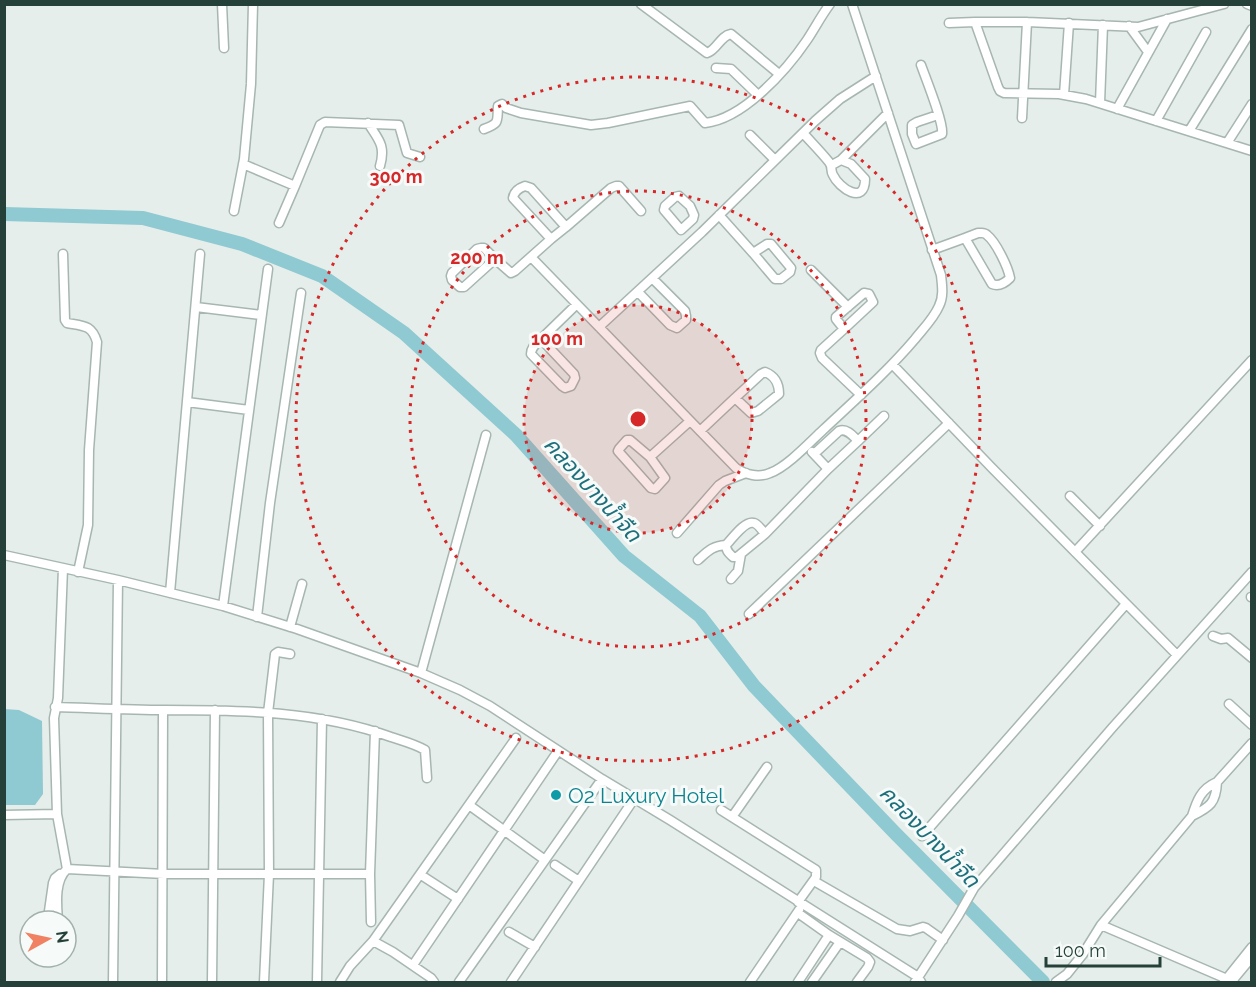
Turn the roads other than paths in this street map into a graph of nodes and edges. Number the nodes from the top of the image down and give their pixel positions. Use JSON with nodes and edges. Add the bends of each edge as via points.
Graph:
{"nodes":[{"id":1,"x":222,"y":4,"type":"edge"},
{"id":2,"x":254,"y":4,"type":"edge"},
{"id":3,"x":641,"y":4,"type":"edge"},
{"id":4,"x":830,"y":4,"type":"edge"},
{"id":5,"x":852,"y":4,"type":"edge"},
{"id":6,"x":1224,"y":4,"type":"edge"},
{"id":7,"x":1247,"y":4,"type":"edge"},
{"id":8,"x":1251,"y":6,"type":"edge"},
{"id":9,"x":1167,"y":19,"type":"junction"},
{"id":10,"x":975,"y":22,"type":"junction"},
{"id":11,"x":1027,"y":22,"type":"junction"},
{"id":12,"x":949,"y":23,"type":"dead end"},
{"id":13,"x":1069,"y":23,"type":"junction"},
{"id":14,"x":1102,"y":25,"type":"junction"},
{"id":15,"x":1129,"y":26,"type":"junction"},
{"id":16,"x":1251,"y":29,"type":"edge"},
{"id":17,"x":1206,"y":32,"type":"dead end"},
{"id":18,"x":224,"y":48,"type":"dead end"},
{"id":19,"x":1149,"y":52,"type":"junction"},
{"id":20,"x":921,"y":66,"type":"dead end"},
{"id":21,"x":716,"y":68,"type":"dead end"},
{"id":22,"x":779,"y":74,"type":"junction"},
{"id":23,"x":876,"y":76,"type":"junction"},
{"id":24,"x":1024,"y":92,"type":"junction"},
{"id":25,"x":758,"y":95,"type":"junction"},
{"id":26,"x":1064,"y":95,"type":"junction"},
{"id":27,"x":1100,"y":103,"type":"junction"},
{"id":28,"x":1251,"y":104,"type":"edge"},
{"id":29,"x":1117,"y":109,"type":"junction"},
{"id":30,"x":888,"y":113,"type":"junction"},
{"id":31,"x":938,"y":114,"type":"junction"},
{"id":32,"x":1022,"y":118,"type":"dead end"},
{"id":33,"x":1156,"y":121,"type":"junction"},
{"id":34,"x":368,"y":123,"type":"junction"},
{"id":35,"x":484,"y":129,"type":"dead end"},
{"id":36,"x":1189,"y":131,"type":"junction"},
{"id":37,"x":803,"y":133,"type":"junction"},
{"id":38,"x":750,"y":135,"type":"dead end"},
{"id":39,"x":1227,"y":143,"type":"junction"},
{"id":40,"x":916,"y":144,"type":"junction"},
{"id":41,"x":900,"y":150,"type":"junction"},
{"id":42,"x":1251,"y":151,"type":"edge"},
{"id":43,"x":420,"y":156,"type":"dead end"},
{"id":44,"x":775,"y":160,"type":"junction"},
{"id":45,"x":841,"y":160,"type":"junction"},
{"id":46,"x":243,"y":164,"type":"junction"},
{"id":47,"x":832,"y":165,"type":"junction"},
{"id":48,"x":380,"y":166,"type":"dead end"},
{"id":49,"x":295,"y":186,"type":"junction"},
{"id":50,"x":234,"y":211,"type":"dead end"},
{"id":51,"x":641,"y":211,"type":"dead end"},
{"id":52,"x":719,"y":215,"type":"junction"},
{"id":53,"x":279,"y":222,"type":"dead end"},
{"id":54,"x":566,"y":227,"type":"junction"},
{"id":55,"x":681,"y":230,"type":"dead end"},
{"id":56,"x":965,"y":238,"type":"junction"},
{"id":57,"x":551,"y":239,"type":"junction"},
{"id":58,"x":690,"y":242,"type":"junction"},
{"id":59,"x":932,"y":250,"type":"junction"},
{"id":60,"x":753,"y":253,"type":"junction"},
{"id":61,"x":63,"y":254,"type":"dead end"},
{"id":62,"x":200,"y":254,"type":"dead end"},
{"id":63,"x":531,"y":257,"type":"junction"},
{"id":64,"x":495,"y":259,"type":"junction"},
{"id":65,"x":268,"y":269,"type":"dead end"},
{"id":66,"x":811,"y":270,"type":"dead end"},
{"id":67,"x":653,"y":279,"type":"junction"},
{"id":68,"x":638,"y":292,"type":"junction"},
{"id":69,"x":301,"y":293,"type":"dead end"},
{"id":70,"x":576,"y":305,"type":"junction"},
{"id":71,"x":848,"y":307,"type":"junction"},
{"id":72,"x":195,"y":308,"type":"junction"},
{"id":73,"x":261,"y":315,"type":"junction"},
{"id":74,"x":599,"y":327,"type":"junction"},
{"id":75,"x":844,"y":329,"type":"junction"},
{"id":76,"x":541,"y":339,"type":"junction"},
{"id":77,"x":1251,"y":360,"type":"edge"},
{"id":78,"x":893,"y":365,"type":"junction"},
{"id":79,"x":861,"y":394,"type":"junction"},
{"id":80,"x":735,"y":398,"type":"junction"},
{"id":81,"x":187,"y":402,"type":"junction"},
{"id":82,"x":249,"y":410,"type":"junction"},
{"id":83,"x":884,"y":416,"type":"dead end"},
{"id":84,"x":690,"y":421,"type":"junction"},
{"id":85,"x":949,"y":423,"type":"junction"},
{"id":86,"x":700,"y":431,"type":"junction"},
{"id":87,"x":486,"y":435,"type":"dead end"},
{"id":88,"x":858,"y":441,"type":"junction"},
{"id":89,"x":806,"y":446,"type":"junction"},
{"id":90,"x":814,"y":454,"type":"junction"},
{"id":91,"x":650,"y":457,"type":"junction"},
{"id":92,"x":828,"y":469,"type":"junction"},
{"id":93,"x":746,"y":473,"type":"junction"},
{"id":94,"x":1070,"y":496,"type":"dead end"},
{"id":95,"x":1100,"y":526,"type":"junction"},
{"id":96,"x":677,"y":533,"type":"dead end"},
{"id":97,"x":765,"y":534,"type":"junction"},
{"id":98,"x":726,"y":545,"type":"junction"},
{"id":99,"x":1075,"y":552,"type":"junction"},
{"id":100,"x":741,"y":554,"type":"junction"},
{"id":101,"x":4,"y":555,"type":"edge"},
{"id":102,"x":698,"y":560,"type":"dead end"},
{"id":103,"x":63,"y":568,"type":"junction"},
{"id":104,"x":78,"y":572,"type":"junction"},
{"id":105,"x":1251,"y":572,"type":"edge"},
{"id":106,"x":731,"y":579,"type":"dead end"},
{"id":107,"x":118,"y":580,"type":"junction"},
{"id":108,"x":302,"y":584,"type":"dead end"},
{"id":109,"x":170,"y":593,"type":"junction"},
{"id":110,"x":1126,"y":604,"type":"junction"},
{"id":111,"x":223,"y":606,"type":"junction"},
{"id":112,"x":749,"y":614,"type":"dead end"},
{"id":113,"x":257,"y":617,"type":"junction"},
{"id":114,"x":290,"y":627,"type":"junction"},
{"id":115,"x":1213,"y":636,"type":"dead end"},
{"id":116,"x":290,"y":654,"type":"dead end"},
{"id":117,"x":1177,"y":655,"type":"junction"},
{"id":118,"x":1251,"y":657,"type":"edge"},
{"id":119,"x":421,"y":674,"type":"junction"},
{"id":120,"x":1228,"y":704,"type":"dead end"},
{"id":121,"x":55,"y":707,"type":"junction"},
{"id":122,"x":117,"y":709,"type":"junction"},
{"id":123,"x":164,"y":710,"type":"junction"},
{"id":124,"x":215,"y":710,"type":"junction"},
{"id":125,"x":268,"y":712,"type":"junction"},
{"id":126,"x":322,"y":719,"type":"junction"},
{"id":127,"x":1251,"y":725,"type":"edge"},
{"id":128,"x":375,"y":731,"type":"junction"},
{"id":129,"x":516,"y":738,"type":"dead end"},
{"id":130,"x":1251,"y":743,"type":"edge"},
{"id":131,"x":558,"y":751,"type":"junction"},
{"id":132,"x":767,"y":767,"type":"dead end"},
{"id":133,"x":427,"y":778,"type":"dead end"},
{"id":134,"x":602,"y":779,"type":"junction"},
{"id":135,"x":1217,"y":782,"type":"junction"},
{"id":136,"x":634,"y":799,"type":"junction"},
{"id":137,"x":469,"y":805,"type":"junction"},
{"id":138,"x":721,"y":810,"type":"dead end"},
{"id":139,"x":57,"y":814,"type":"junction"},
{"id":140,"x":4,"y":815,"type":"edge"},
{"id":141,"x":1192,"y":816,"type":"junction"},
{"id":142,"x":732,"y":817,"type":"junction"},
{"id":143,"x":504,"y":830,"type":"junction"},
{"id":144,"x":922,"y":836,"type":"dead end"},
{"id":145,"x":545,"y":860,"type":"junction"},
{"id":146,"x":555,"y":865,"type":"dead end"},
{"id":147,"x":65,"y":871,"type":"junction"},
{"id":148,"x":115,"y":872,"type":"junction"},
{"id":149,"x":164,"y":874,"type":"junction"},
{"id":150,"x":214,"y":874,"type":"junction"},
{"id":151,"x":269,"y":874,"type":"junction"},
{"id":152,"x":320,"y":874,"type":"junction"},
{"id":153,"x":369,"y":874,"type":"junction"},
{"id":154,"x":421,"y":875,"type":"junction"},
{"id":155,"x":814,"y":880,"type":"junction"},
{"id":156,"x":579,"y":881,"type":"junction"},
{"id":157,"x":458,"y":899,"type":"junction"},
{"id":158,"x":800,"y":907,"type":"junction"},
{"id":159,"x":49,"y":909,"type":"edge"},
{"id":160,"x":58,"y":909,"type":"edge"},
{"id":161,"x":371,"y":922,"type":"dead end"},
{"id":162,"x":1101,"y":925,"type":"junction"},
{"id":163,"x":509,"y":932,"type":"dead end"},
{"id":164,"x":829,"y":935,"type":"junction"},
{"id":165,"x":943,"y":940,"type":"junction"},
{"id":166,"x":373,"y":941,"type":"junction"},
{"id":167,"x":840,"y":942,"type":"junction"},
{"id":168,"x":535,"y":947,"type":"junction"},
{"id":169,"x":1251,"y":947,"type":"edge"},
{"id":170,"x":1251,"y":957,"type":"edge"},
{"id":171,"x":412,"y":966,"type":"junction"},
{"id":172,"x":918,"y":980,"type":"edge"},
{"id":173,"x":1058,"y":981,"type":"edge"},
{"id":174,"x":1229,"y":981,"type":"edge"},
{"id":175,"x":113,"y":982,"type":"edge"},
{"id":176,"x":162,"y":982,"type":"edge"},
{"id":177,"x":212,"y":982,"type":"edge"},
{"id":178,"x":264,"y":982,"type":"edge"},
{"id":179,"x":317,"y":982,"type":"edge"},
{"id":180,"x":340,"y":982,"type":"edge"},
{"id":181,"x":434,"y":982,"type":"edge"},
{"id":182,"x":459,"y":982,"type":"edge"},
{"id":183,"x":511,"y":982,"type":"edge"},
{"id":184,"x":752,"y":982,"type":"edge"},
{"id":185,"x":798,"y":982,"type":"edge"},
{"id":186,"x":812,"y":982,"type":"edge"},
{"id":187,"x":857,"y":982,"type":"edge"}],
"edges":[{"from":1,"to":18,"type":"street"},
{"from":2,"to":46,"type":"street"},
{"from":3,"to":22,"type":"street","via":[[707,53],[730,34]]},
{"from":4,"to":22,"type":"street"},
{"from":5,"to":23,"type":"street"},
{"from":6,"to":9,"type":"street"},
{"from":7,"to":8,"type":"street"},
{"from":9,"to":15,"type":"street","via":[[1146,26]]},
{"from":9,"to":19,"type":"street"},
{"from":10,"to":11,"type":"street"},
{"from":10,"to":12,"type":"street"},
{"from":10,"to":24,"type":"street","via":[[1000,91]]},
{"from":11,"to":13,"type":"street"},
{"from":11,"to":24,"type":"street"},
{"from":13,"to":14,"type":"street"},
{"from":13,"to":26,"type":"street"},
{"from":14,"to":15,"type":"street"},
{"from":14,"to":27,"type":"street"},
{"from":15,"to":19,"type":"street"},
{"from":16,"to":36,"type":"street"},
{"from":17,"to":33,"type":"street"},
{"from":19,"to":29,"type":"street"},
{"from":20,"to":31,"type":"street"},
{"from":21,"to":25,"type":"street","via":[[731,69]]},
{"from":22,"to":25,"type":"street"},
{"from":23,"to":30,"type":"street"},
{"from":23,"to":37,"type":"street","via":[[840,99]]},
{"from":24,"to":26,"type":"street"},
{"from":24,"to":32,"type":"street"},
{"from":25,"to":35,"type":"street","via":[[729,116],[705,123],[690,106],[591,125],[521,113],[502,104],[498,106],[495,125]]},
{"from":26,"to":27,"type":"street"},
{"from":27,"to":29,"type":"street"},
{"from":28,"to":39,"type":"street"},
{"from":29,"to":33,"type":"street"},
{"from":30,"to":41,"type":"street"},
{"from":30,"to":45,"type":"street"},
{"from":31,"to":40,"type":"street","via":[[912,125]]},
{"from":31,"to":40,"type":"street","via":[[942,134]]},
{"from":33,"to":36,"type":"street"},
{"from":34,"to":43,"type":"street","via":[[399,125],[407,153]]},
{"from":34,"to":48,"type":"street","via":[[382,146]]},
{"from":34,"to":49,"type":"street","via":[[320,125]]},
{"from":36,"to":39,"type":"street"},
{"from":37,"to":44,"type":"street"},
{"from":37,"to":47,"type":"street"},
{"from":38,"to":44,"type":"street"},
{"from":39,"to":42,"type":"street"},
{"from":40,"to":41,"type":"street"},
{"from":41,"to":59,"type":"street"},
{"from":44,"to":52,"type":"street"},
{"from":45,"to":47,"type":"street"},
{"from":45,"to":47,"type":"street","via":[[851,164],[865,180],[860,192],[847,191],[833,177]]},
{"from":46,"to":49,"type":"street"},
{"from":46,"to":50,"type":"street"},
{"from":49,"to":53,"type":"street"},
{"from":51,"to":54,"type":"street","via":[[615,186]]},
{"from":52,"to":58,"type":"street"},
{"from":52,"to":60,"type":"street"},
{"from":54,"to":57,"type":"street"},
{"from":54,"to":57,"type":"street","via":[[531,188],[517,190],[513,198]]},
{"from":55,"to":58,"type":"street"},
{"from":56,"to":56,"type":"street","via":[[978,233],[988,235],[1010,278],[1000,285],[992,284]]},
{"from":56,"to":59,"type":"street"},
{"from":57,"to":63,"type":"street"},
{"from":58,"to":67,"type":"street"},
{"from":59,"to":78,"type":"street","via":[[941,275],[942,300]]},
{"from":60,"to":60,"type":"street","via":[[775,279],[790,272],[788,263],[771,244]]},
{"from":61,"to":104,"type":"street","via":[[65,320],[87,327],[97,342],[88,525]]},
{"from":62,"to":72,"type":"street"},
{"from":63,"to":64,"type":"street","via":[[511,273]]},
{"from":63,"to":70,"type":"street"},
{"from":64,"to":64,"type":"street","via":[[484,248],[477,249],[452,273],[452,280],[464,287]]},
{"from":65,"to":73,"type":"street"},
{"from":66,"to":71,"type":"street"},
{"from":67,"to":68,"type":"street"},
{"from":67,"to":68,"type":"street","via":[[685,311],[686,320],[677,328],[670,326]]},
{"from":68,"to":74,"type":"street"},
{"from":69,"to":113,"type":"street"},
{"from":70,"to":74,"type":"street"},
{"from":70,"to":76,"type":"street"},
{"from":71,"to":75,"type":"street","via":[[836,317]]},
{"from":71,"to":75,"type":"street","via":[[864,293],[873,299]]},
{"from":72,"to":73,"type":"street"},
{"from":72,"to":81,"type":"street"},
{"from":73,"to":82,"type":"street"},
{"from":74,"to":84,"type":"street"},
{"from":75,"to":79,"type":"street","via":[[820,353]]},
{"from":76,"to":76,"type":"street","via":[[531,354],[562,386],[571,386],[574,374]]},
{"from":77,"to":95,"type":"street"},
{"from":78,"to":79,"type":"street"},
{"from":78,"to":85,"type":"street"},
{"from":79,"to":89,"type":"street"},
{"from":80,"to":80,"type":"street","via":[[765,372],[779,385],[779,394],[754,413]]},
{"from":80,"to":86,"type":"street"},
{"from":81,"to":82,"type":"street"},
{"from":81,"to":109,"type":"street"},
{"from":82,"to":111,"type":"street"},
{"from":83,"to":88,"type":"street"},
{"from":84,"to":86,"type":"street"},
{"from":84,"to":91,"type":"street"},
{"from":85,"to":99,"type":"street"},
{"from":85,"to":112,"type":"street"},
{"from":86,"to":93,"type":"street","via":[[736,468]]},
{"from":87,"to":119,"type":"street"},
{"from":88,"to":90,"type":"street","via":[[842,430]]},
{"from":88,"to":92,"type":"street"},
{"from":89,"to":90,"type":"street"},
{"from":89,"to":93,"type":"street","via":[[779,470],[759,476]]},
{"from":90,"to":92,"type":"street"},
{"from":91,"to":91,"type":"street","via":[[630,440],[618,451],[655,489],[665,478]]},
{"from":92,"to":97,"type":"street"},
{"from":93,"to":96,"type":"street","via":[[719,485]]},
{"from":94,"to":95,"type":"street"},
{"from":95,"to":99,"type":"street"},
{"from":97,"to":98,"type":"street","via":[[756,524],[748,523]]},
{"from":97,"to":100,"type":"street"},
{"from":98,"to":100,"type":"street","via":[[733,557]]},
{"from":98,"to":102,"type":"street","via":[[717,546]]},
{"from":99,"to":110,"type":"street"},
{"from":100,"to":106,"type":"street","via":[[738,572]]},
{"from":101,"to":103,"type":"street"},
{"from":103,"to":104,"type":"street"},
{"from":103,"to":121,"type":"street"},
{"from":104,"to":107,"type":"street"},
{"from":105,"to":117,"type":"street"},
{"from":107,"to":109,"type":"street"},
{"from":107,"to":122,"type":"street"},
{"from":108,"to":114,"type":"street"},
{"from":109,"to":111,"type":"street"},
{"from":110,"to":117,"type":"street"},
{"from":110,"to":144,"type":"street"},
{"from":111,"to":113,"type":"street"},
{"from":113,"to":114,"type":"street"},
{"from":114,"to":119,"type":"street"},
{"from":115,"to":118,"type":"street","via":[[1228,638]]},
{"from":116,"to":125,"type":"street","via":[[275,654]]},
{"from":117,"to":165,"type":"street","via":[[974,888]]},
{"from":119,"to":131,"type":"street","via":[[480,701]]},
{"from":120,"to":127,"type":"street"},
{"from":121,"to":122,"type":"street"},
{"from":121,"to":139,"type":"street"},
{"from":122,"to":123,"type":"street"},
{"from":122,"to":148,"type":"street"},
{"from":123,"to":124,"type":"street"},
{"from":123,"to":149,"type":"street"},
{"from":124,"to":125,"type":"street"},
{"from":124,"to":150,"type":"street"},
{"from":125,"to":126,"type":"street"},
{"from":125,"to":151,"type":"street"},
{"from":126,"to":128,"type":"street"},
{"from":126,"to":152,"type":"street"},
{"from":128,"to":133,"type":"street","via":[[425,750]]},
{"from":128,"to":153,"type":"street"},
{"from":129,"to":137,"type":"street"},
{"from":130,"to":135,"type":"street"},
{"from":131,"to":134,"type":"street"},
{"from":131,"to":143,"type":"street"},
{"from":132,"to":142,"type":"street"},
{"from":134,"to":136,"type":"street"},
{"from":134,"to":145,"type":"street"},
{"from":135,"to":141,"type":"street","via":[[1199,796]]},
{"from":135,"to":141,"type":"street","via":[[1213,802]]},
{"from":136,"to":156,"type":"street"},
{"from":136,"to":158,"type":"street"},
{"from":137,"to":143,"type":"street"},
{"from":137,"to":154,"type":"street"},
{"from":138,"to":142,"type":"street"},
{"from":139,"to":140,"type":"street"},
{"from":139,"to":147,"type":"street"},
{"from":141,"to":162,"type":"street"},
{"from":142,"to":155,"type":"street","via":[[816,870]]},
{"from":143,"to":145,"type":"street"},
{"from":143,"to":157,"type":"street"},
{"from":145,"to":182,"type":"street"},
{"from":146,"to":156,"type":"street"},
{"from":147,"to":148,"type":"street"},
{"from":147,"to":159,"type":"street","via":[[54,878]]},
{"from":147,"to":160,"type":"street","via":[[58,886]]},
{"from":148,"to":149,"type":"street"},
{"from":148,"to":175,"type":"street"},
{"from":149,"to":150,"type":"street"},
{"from":149,"to":176,"type":"street"},
{"from":150,"to":151,"type":"street"},
{"from":150,"to":177,"type":"street"},
{"from":151,"to":152,"type":"street"},
{"from":151,"to":178,"type":"street"},
{"from":152,"to":153,"type":"street"},
{"from":152,"to":179,"type":"street"},
{"from":153,"to":161,"type":"street"},
{"from":154,"to":157,"type":"street"},
{"from":154,"to":166,"type":"street"},
{"from":155,"to":158,"type":"street"},
{"from":155,"to":165,"type":"street","via":[[897,929],[923,927]]},
{"from":156,"to":168,"type":"street"},
{"from":157,"to":171,"type":"street"},
{"from":158,"to":164,"type":"street"},
{"from":158,"to":172,"type":"street"},
{"from":158,"to":184,"type":"street"},
{"from":162,"to":173,"type":"street","via":[[1083,954]]},
{"from":162,"to":174,"type":"street"},
{"from":163,"to":168,"type":"street"},
{"from":164,"to":167,"type":"street"},
{"from":164,"to":185,"type":"street"},
{"from":165,"to":172,"type":"street"},
{"from":166,"to":171,"type":"street"},
{"from":166,"to":180,"type":"street"},
{"from":167,"to":186,"type":"street"},
{"from":167,"to":187,"type":"street","via":[[870,962]]},
{"from":168,"to":183,"type":"street"},
{"from":169,"to":174,"type":"street"},
{"from":170,"to":174,"type":"street"},
{"from":171,"to":181,"type":"street"}]}
